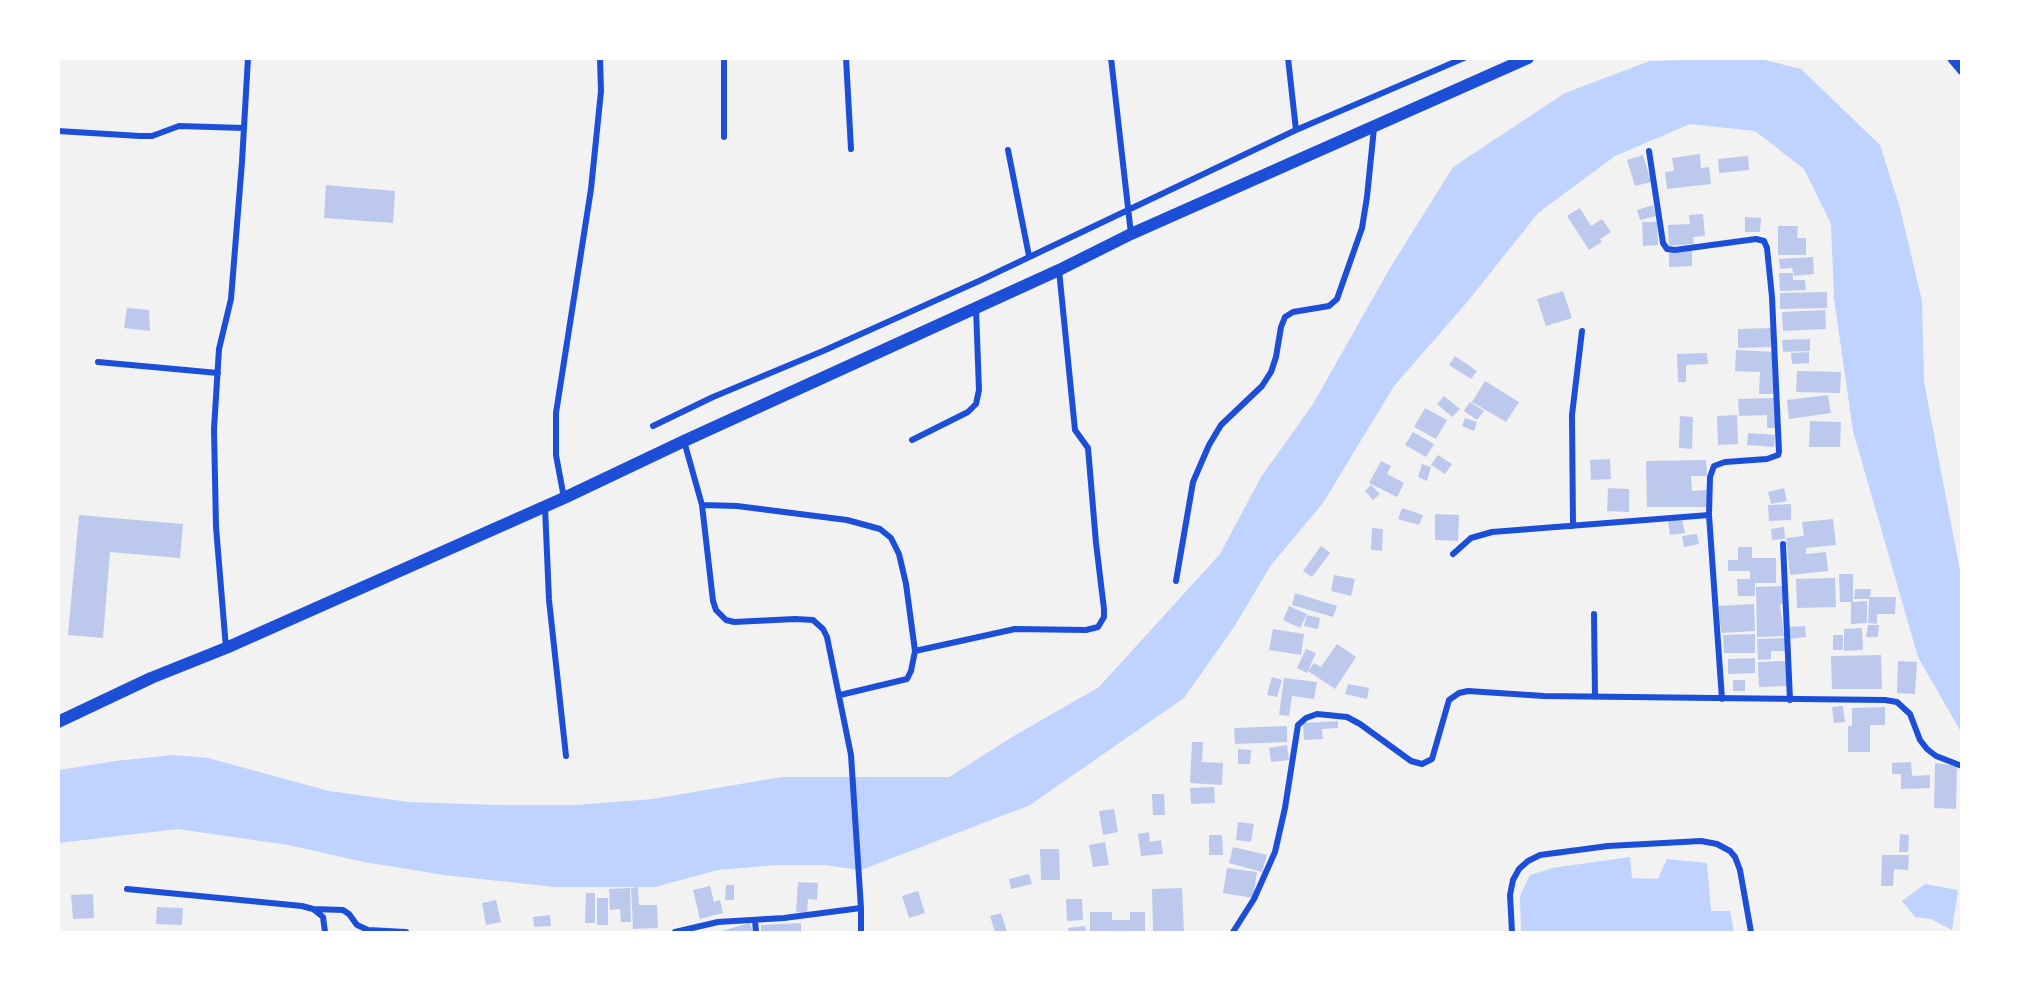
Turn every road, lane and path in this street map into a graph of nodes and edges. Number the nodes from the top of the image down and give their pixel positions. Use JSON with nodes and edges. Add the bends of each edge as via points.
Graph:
{"nodes":[{"id":1,"x":248,"y":58,"type":"edge"},
{"id":2,"x":600,"y":58,"type":"edge"},
{"id":3,"x":724,"y":58,"type":"edge"},
{"id":4,"x":846,"y":58,"type":"edge"},
{"id":5,"x":1111,"y":58,"type":"edge"},
{"id":6,"x":1288,"y":58,"type":"edge"},
{"id":7,"x":1464,"y":58,"type":"edge"},
{"id":8,"x":1528,"y":58,"type":"edge"},
{"id":9,"x":1952,"y":58,"type":"edge"},
{"id":10,"x":1962,"y":70,"type":"edge"},
{"id":11,"x":1374,"y":127,"type":"junction"},
{"id":12,"x":244,"y":128,"type":"junction"},
{"id":13,"x":1296,"y":130,"type":"junction"},
{"id":14,"x":58,"y":131,"type":"edge"},
{"id":15,"x":724,"y":137,"type":"dead end"},
{"id":16,"x":851,"y":149,"type":"dead end"},
{"id":17,"x":1008,"y":150,"type":"dead end"},
{"id":18,"x":1649,"y":151,"type":"dead end"},
{"id":19,"x":1128,"y":208,"type":"junction"},
{"id":20,"x":1131,"y":234,"type":"junction"},
{"id":21,"x":1029,"y":256,"type":"junction"},
{"id":22,"x":1059,"y":270,"type":"junction"},
{"id":23,"x":976,"y":308,"type":"junction"},
{"id":24,"x":1582,"y":331,"type":"dead end"},
{"id":25,"x":98,"y":362,"type":"dead end"},
{"id":26,"x":218,"y":373,"type":"junction"},
{"id":27,"x":652,"y":426,"type":"dead end"},
{"id":28,"x":912,"y":440,"type":"dead end"},
{"id":29,"x":684,"y":441,"type":"junction"},
{"id":30,"x":564,"y":498,"type":"junction"},
{"id":31,"x":702,"y":505,"type":"junction"},
{"id":32,"x":545,"y":506,"type":"junction"},
{"id":33,"x":1708,"y":515,"type":"junction"},
{"id":34,"x":1573,"y":525,"type":"junction"},
{"id":35,"x":1783,"y":544,"type":"dead end"},
{"id":36,"x":1453,"y":554,"type":"dead end"},
{"id":37,"x":1176,"y":580,"type":"dead end"},
{"id":38,"x":1594,"y":614,"type":"dead end"},
{"id":39,"x":226,"y":648,"type":"junction"},
{"id":40,"x":915,"y":651,"type":"junction"},
{"id":41,"x":840,"y":695,"type":"junction"},
{"id":42,"x":1595,"y":697,"type":"junction"},
{"id":43,"x":1722,"y":699,"type":"junction"},
{"id":44,"x":1790,"y":700,"type":"junction"},
{"id":45,"x":58,"y":722,"type":"edge"},
{"id":46,"x":566,"y":756,"type":"dead end"},
{"id":47,"x":1962,"y":766,"type":"edge"},
{"id":48,"x":128,"y":889,"type":"dead end"},
{"id":49,"x":861,"y":908,"type":"junction"},
{"id":50,"x":313,"y":909,"type":"junction"},
{"id":51,"x":755,"y":920,"type":"junction"},
{"id":52,"x":325,"y":933,"type":"edge"},
{"id":53,"x":405,"y":933,"type":"edge"},
{"id":54,"x":675,"y":933,"type":"edge"},
{"id":55,"x":756,"y":933,"type":"edge"},
{"id":56,"x":861,"y":933,"type":"edge"},
{"id":57,"x":1233,"y":933,"type":"edge"},
{"id":58,"x":1512,"y":933,"type":"edge"},
{"id":59,"x":1750,"y":933,"type":"edge"}],
"edges":[{"from":1,"to":12,"type":"street"},
{"from":2,"to":30,"type":"street","via":[[601,91],[591,189],[556,413],[556,455]]},
{"from":3,"to":15,"type":"street"},
{"from":4,"to":16,"type":"street"},
{"from":5,"to":19,"type":"street"},
{"from":6,"to":13,"type":"street"},
{"from":7,"to":13,"type":"street"},
{"from":8,"to":11,"type":"main road"},
{"from":9,"to":10,"type":"street"},
{"from":11,"to":20,"type":"main road"},
{"from":11,"to":37,"type":"street","via":[[1362,228],[1337,299],[1329,306],[1285,317],[1271,372],[1262,386],[1221,425],[1209,445],[1193,482]]},
{"from":12,"to":14,"type":"street","via":[[179,126],[152,136]]},
{"from":12,"to":26,"type":"street","via":[[231,299]]},
{"from":13,"to":19,"type":"street"},
{"from":17,"to":21,"type":"street"},
{"from":18,"to":33,"type":"street","via":[[1667,249],[1756,239],[1764,241],[1767,248],[1779,452],[1767,459],[1714,466]]},
{"from":19,"to":20,"type":"street"},
{"from":19,"to":21,"type":"street"},
{"from":20,"to":22,"type":"main road"},
{"from":21,"to":27,"type":"street"},
{"from":22,"to":23,"type":"main road"},
{"from":22,"to":40,"type":"street","via":[[1075,430],[1088,448],[1104,609],[1102,623],[1086,630],[1015,629]]},
{"from":23,"to":28,"type":"street","via":[[976,404],[968,412]]},
{"from":23,"to":29,"type":"main road"},
{"from":24,"to":34,"type":"street","via":[[1572,415]]},
{"from":25,"to":26,"type":"street"},
{"from":26,"to":39,"type":"street","via":[[214,464]]},
{"from":29,"to":30,"type":"main road"},
{"from":29,"to":31,"type":"street"},
{"from":30,"to":32,"type":"main road"},
{"from":31,"to":40,"type":"street","via":[[847,520],[880,529],[891,538],[899,554]]},
{"from":31,"to":41,"type":"street","via":[[716,610],[734,622],[813,620],[823,629]]},
{"from":32,"to":39,"type":"main road"},
{"from":32,"to":46,"type":"street","via":[[549,600]]},
{"from":33,"to":34,"type":"street"},
{"from":33,"to":43,"type":"street"},
{"from":34,"to":36,"type":"street","via":[[1480,534]]},
{"from":35,"to":44,"type":"street"},
{"from":38,"to":42,"type":"street"},
{"from":39,"to":45,"type":"main road"},
{"from":40,"to":41,"type":"street","via":[[907,679]]},
{"from":41,"to":49,"type":"street","via":[[851,755]]},
{"from":42,"to":43,"type":"street"},
{"from":42,"to":57,"type":"street","via":[[1459,693],[1449,700],[1432,759],[1422,764],[1411,761],[1347,717],[1317,714],[1306,718],[1296,733],[1275,852]]},
{"from":43,"to":44,"type":"street"},
{"from":44,"to":47,"type":"street","via":[[1897,702],[1910,714],[1927,748]]},
{"from":48,"to":50,"type":"street","via":[[279,902]]},
{"from":49,"to":51,"type":"street"},
{"from":49,"to":56,"type":"street"},
{"from":50,"to":52,"type":"street","via":[[323,917]]},
{"from":50,"to":53,"type":"street","via":[[343,910],[368,930]]},
{"from":51,"to":54,"type":"street","via":[[718,922]]},
{"from":51,"to":55,"type":"street"},
{"from":58,"to":59,"type":"street","via":[[1513,880],[1519,869],[1540,855],[1608,846],[1701,841],[1717,844],[1735,857]]}]}
